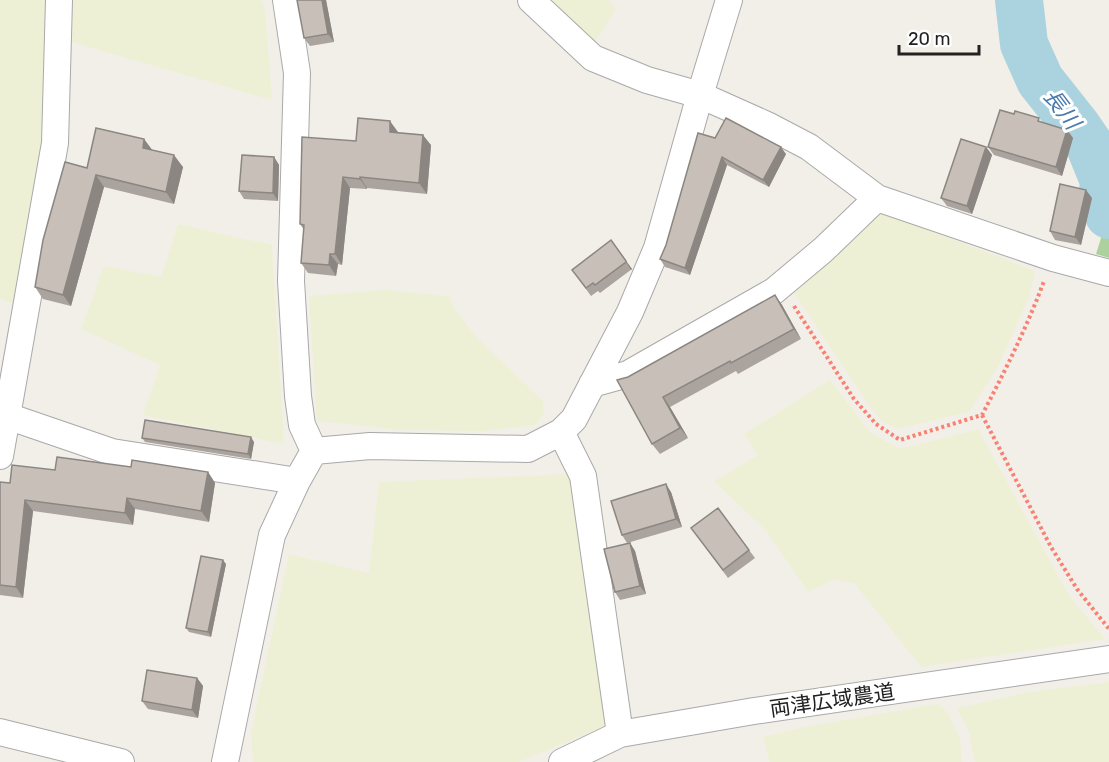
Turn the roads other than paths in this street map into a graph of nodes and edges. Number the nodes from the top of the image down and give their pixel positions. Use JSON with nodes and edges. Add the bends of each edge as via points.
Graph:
{"nodes":[{"id":1,"x":59,"y":0,"type":"edge"},
{"id":2,"x":286,"y":0,"type":"edge"},
{"id":3,"x":531,"y":0,"type":"edge"},
{"id":4,"x":729,"y":0,"type":"edge"},
{"id":5,"x":700,"y":95,"type":"junction"},
{"id":6,"x":877,"y":198,"type":"junction"},
{"id":7,"x":1109,"y":273,"type":"edge"},
{"id":8,"x":592,"y":384,"type":"junction"},
{"id":9,"x":8,"y":416,"type":"junction"},
{"id":10,"x":561,"y":432,"type":"junction"},
{"id":11,"x":314,"y":451,"type":"junction"},
{"id":12,"x":0,"y":456,"type":"edge"},
{"id":13,"x":297,"y":481,"type":"junction"},
{"id":14,"x":1109,"y":659,"type":"edge"},
{"id":15,"x":0,"y":732,"type":"edge"},
{"id":16,"x":605,"y":747,"type":"edge"},
{"id":17,"x":121,"y":762,"type":"edge"},
{"id":18,"x":225,"y":762,"type":"edge"},
{"id":19,"x":562,"y":762,"type":"edge"}],
"edges":[{"from":1,"to":9,"type":"street","via":[[55,143]]},
{"from":2,"to":11,"type":"street","via":[[297,73],[292,292],[298,396],[302,425]]},
{"from":3,"to":5,"type":"street","via":[[593,58],[647,80]]},
{"from":4,"to":5,"type":"street"},
{"from":5,"to":6,"type":"street","via":[[808,147]]},
{"from":5,"to":8,"type":"street","via":[[657,248],[630,312]]},
{"from":6,"to":7,"type":"street"},
{"from":6,"to":8,"type":"street","via":[[774,291],[628,374]]},
{"from":8,"to":10,"type":"street","via":[[574,419]]},
{"from":9,"to":12,"type":"street"},
{"from":9,"to":13,"type":"street","via":[[111,452]]},
{"from":10,"to":11,"type":"street","via":[[528,449],[370,446]]},
{"from":10,"to":16,"type":"street","via":[[584,476]]},
{"from":11,"to":13,"type":"street"},
{"from":13,"to":18,"type":"street","via":[[272,535]]},
{"from":14,"to":16,"type":"street","name":"両津広域農道","via":[[754,711]]},
{"from":15,"to":17,"type":"street"},
{"from":16,"to":19,"type":"street","name":"両津広域農道"}]}
